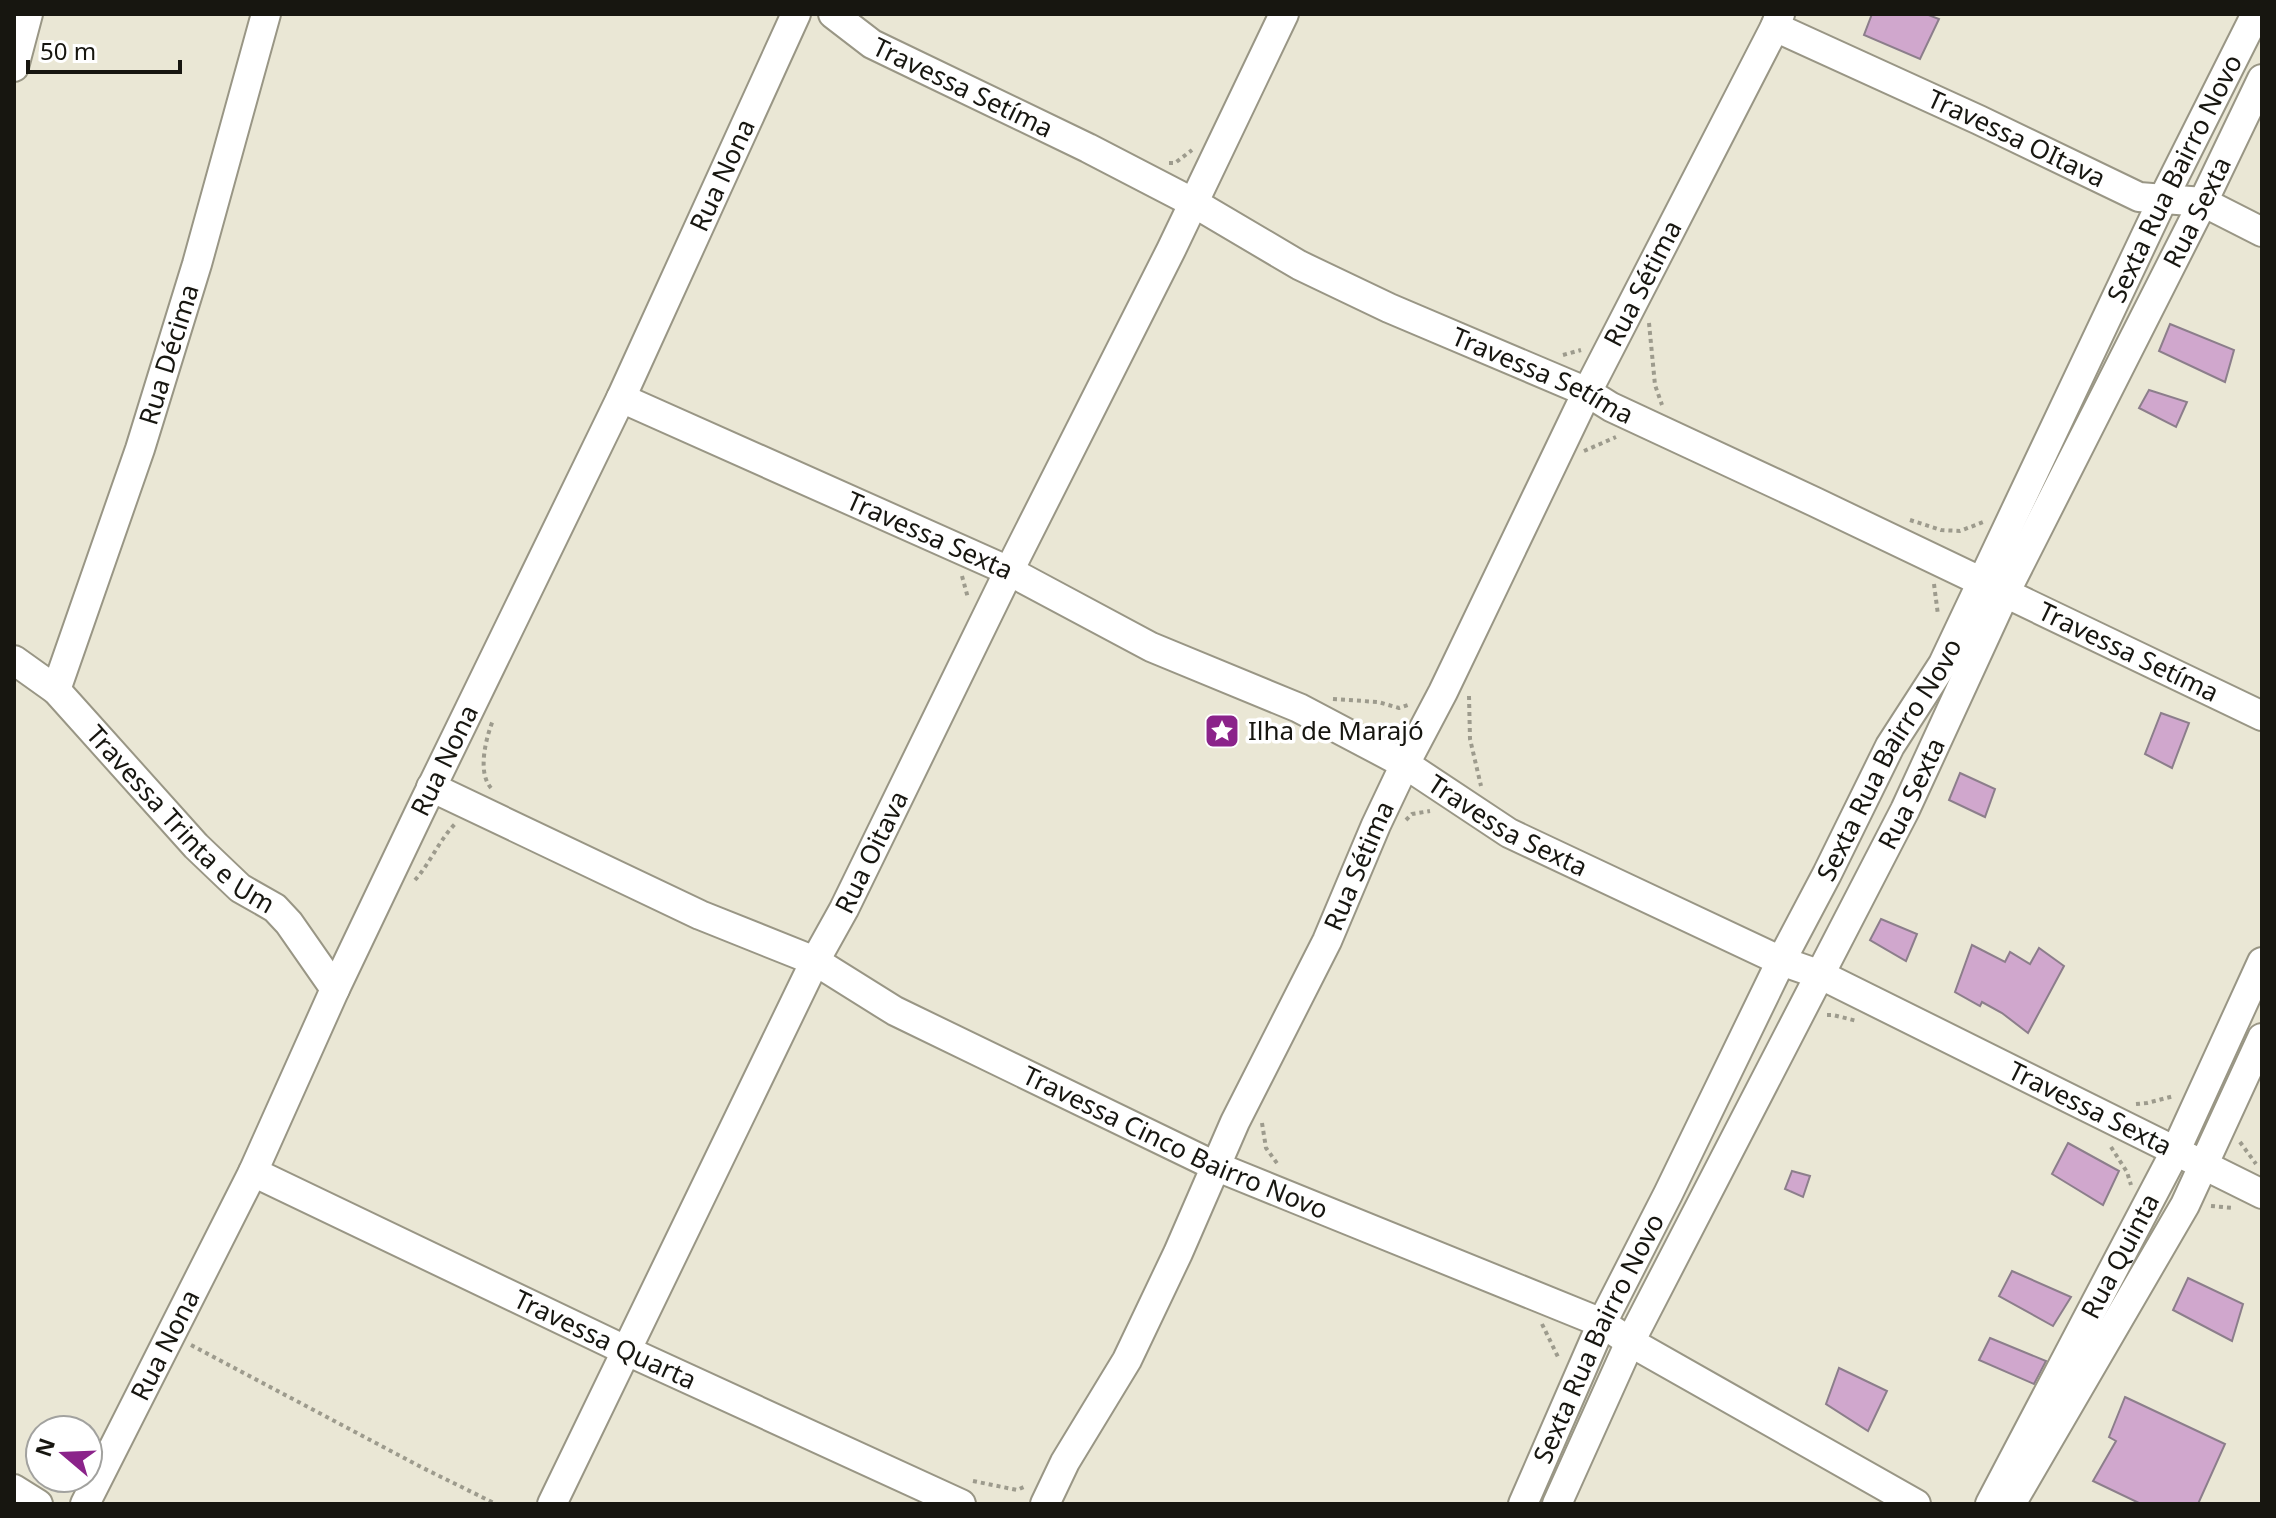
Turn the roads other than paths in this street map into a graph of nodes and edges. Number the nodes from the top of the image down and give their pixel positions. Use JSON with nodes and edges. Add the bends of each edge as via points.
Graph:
{"nodes":[{"id":1,"x":28,"y":14,"type":"edge"},
{"id":2,"x":266,"y":14,"type":"edge"},
{"id":3,"x":796,"y":14,"type":"edge"},
{"id":4,"x":833,"y":14,"type":"edge"},
{"id":5,"x":1284,"y":14,"type":"edge"},
{"id":6,"x":2256,"y":14,"type":"edge"},
{"id":7,"x":1778,"y":20,"type":"edge"},
{"id":8,"x":14,"y":67,"type":"edge"},
{"id":9,"x":2262,"y":79,"type":"edge"},
{"id":10,"x":2164,"y":197,"type":"junction"},
{"id":11,"x":2203,"y":202,"type":"junction"},
{"id":12,"x":1194,"y":203,"type":"junction"},
{"id":13,"x":2262,"y":232,"type":"edge"},
{"id":14,"x":1587,"y":392,"type":"junction"},
{"id":15,"x":621,"y":398,"type":"junction"},
{"id":16,"x":1009,"y":571,"type":"junction"},
{"id":17,"x":1994,"y":588,"type":"junction"},
{"id":18,"x":15,"y":665,"type":"edge"},
{"id":19,"x":56,"y":690,"type":"junction"},
{"id":20,"x":2262,"y":716,"type":"edge"},
{"id":21,"x":1405,"y":764,"type":"junction"},
{"id":22,"x":431,"y":787,"type":"junction"},
{"id":23,"x":815,"y":961,"type":"junction"},
{"id":24,"x":1781,"y":961,"type":"junction"},
{"id":25,"x":2262,"y":962,"type":"edge"},
{"id":26,"x":1821,"y":975,"type":"junction"},
{"id":27,"x":335,"y":989,"type":"junction"},
{"id":28,"x":2262,"y":1038,"type":"edge"},
{"id":29,"x":2176,"y":1150,"type":"junction"},
{"id":30,"x":1215,"y":1166,"type":"junction"},
{"id":31,"x":2203,"y":1166,"type":"junction"},
{"id":32,"x":253,"y":1172,"type":"junction"},
{"id":33,"x":2252,"y":1201,"type":"edge"},
{"id":34,"x":1602,"y":1323,"type":"junction"},
{"id":35,"x":1630,"y":1342,"type":"junction"},
{"id":36,"x":625,"y":1350,"type":"junction"},
{"id":37,"x":14,"y":1489,"type":"edge"},
{"id":38,"x":965,"y":1492,"type":"edge"},
{"id":39,"x":38,"y":1504,"type":"edge"},
{"id":40,"x":85,"y":1504,"type":"edge"},
{"id":41,"x":552,"y":1504,"type":"edge"},
{"id":42,"x":1045,"y":1504,"type":"edge"},
{"id":43,"x":1523,"y":1504,"type":"edge"},
{"id":44,"x":1557,"y":1504,"type":"edge"},
{"id":45,"x":1916,"y":1504,"type":"edge"},
{"id":46,"x":1990,"y":1504,"type":"edge"},
{"id":47,"x":2011,"y":1504,"type":"edge"}],
"edges":[{"from":1,"to":8,"type":"street"},
{"from":2,"to":19,"type":"street","name":"Rua Décima","via":[[140,449]]},
{"from":3,"to":15,"type":"street","name":"Rua Nona"},
{"from":4,"to":12,"type":"street","name":"Travessa Setíma","via":[[872,44]]},
{"from":5,"to":12,"type":"street","name":"Rua Oitava"},
{"from":6,"to":10,"type":"street","name":"Sexta Rua Bairro Novo"},
{"from":7,"to":10,"type":"street","name":"Travessa OItava","via":[[2139,197]]},
{"from":7,"to":14,"type":"street","name":"Rua Sétima"},
{"from":9,"to":11,"type":"street","name":"Rua Sexta"},
{"from":10,"to":11,"type":"street","name":"Travessa OItava"},
{"from":10,"to":17,"type":"street","name":"Sexta Rua Bairro Novo","via":[[2029,479]]},
{"from":11,"to":13,"type":"street","name":"Travessa OItava"},
{"from":11,"to":17,"type":"street","name":"Rua Sexta"},
{"from":12,"to":14,"type":"street","name":"Travessa Setíma","via":[[1299,265]]},
{"from":12,"to":16,"type":"street","name":"Rua Oitava"},
{"from":14,"to":17,"type":"street","name":"Travessa Setíma"},
{"from":14,"to":21,"type":"street","name":"Rua Sétima"},
{"from":15,"to":16,"type":"street","name":"Travessa Sexta"},
{"from":15,"to":22,"type":"street","name":"Rua Nona"},
{"from":16,"to":21,"type":"street","name":"Travessa Sexta","via":[[1151,647],[1299,708]]},
{"from":16,"to":23,"type":"street","name":"Rua Oitava"},
{"from":17,"to":20,"type":"street","name":"Travessa Setíma"},
{"from":17,"to":24,"type":"street","name":"Sexta Rua Bairro Novo","via":[[1890,746]]},
{"from":17,"to":26,"type":"street","name":"Rua Sexta","via":[[1905,810]]},
{"from":18,"to":19,"type":"street","name":"Travessa Trinta e Um"},
{"from":19,"to":27,"type":"street","name":"Travessa Trinta e Um","via":[[196,846],[240,888],[282,916]]},
{"from":21,"to":24,"type":"street","name":"Travessa Sexta","via":[[1509,833]]},
{"from":21,"to":30,"type":"street","name":"Rua Sétima","via":[[1327,941]]},
{"from":22,"to":23,"type":"street","name":"Travessa Cinco Bairro Novo","via":[[700,915]]},
{"from":22,"to":27,"type":"street","name":"Rua Nona"},
{"from":23,"to":30,"type":"street","name":"Travessa Cinco Bairro Novo","via":[[895,1011]]},
{"from":23,"to":36,"type":"street","name":"Rua Oitava"},
{"from":24,"to":26,"type":"street","name":"Travessa Sexta"},
{"from":24,"to":34,"type":"street","name":"Sexta Rua Bairro Novo"},
{"from":25,"to":29,"type":"street","name":"Rua Quinta"},
{"from":26,"to":29,"type":"street","name":"Travessa Sexta"},
{"from":26,"to":35,"type":"street","name":"Rua Sexta"},
{"from":27,"to":32,"type":"street","name":"Rua Nona"},
{"from":28,"to":31,"type":"street","name":"Rua Quinta"},
{"from":29,"to":31,"type":"street","name":"Travessa Sexta"},
{"from":29,"to":46,"type":"street","name":"Rua Quinta"},
{"from":30,"to":34,"type":"street","name":"Travessa Cinco Bairro Novo"},
{"from":30,"to":42,"type":"street","name":"Rua Sétima","via":[[1127,1360]]},
{"from":31,"to":33,"type":"street","name":"Travessa Sexta"},
{"from":31,"to":47,"type":"street","name":"Rua Quinta"},
{"from":32,"to":36,"type":"street","name":"Travessa Quarta"},
{"from":32,"to":40,"type":"street","name":"Rua Nona"},
{"from":34,"to":35,"type":"street","name":"Travessa Cinco Bairro Novo"},
{"from":34,"to":43,"type":"street","name":"Sexta Rua Bairro Novo"},
{"from":35,"to":44,"type":"street","name":"Rua Sexta"},
{"from":35,"to":45,"type":"street","name":"Travessa Cinco Bairro Novo"},
{"from":36,"to":38,"type":"street","name":"Travessa Quarta"},
{"from":36,"to":41,"type":"street","name":"Rua Oitava"},
{"from":37,"to":39,"type":"street"}]}
